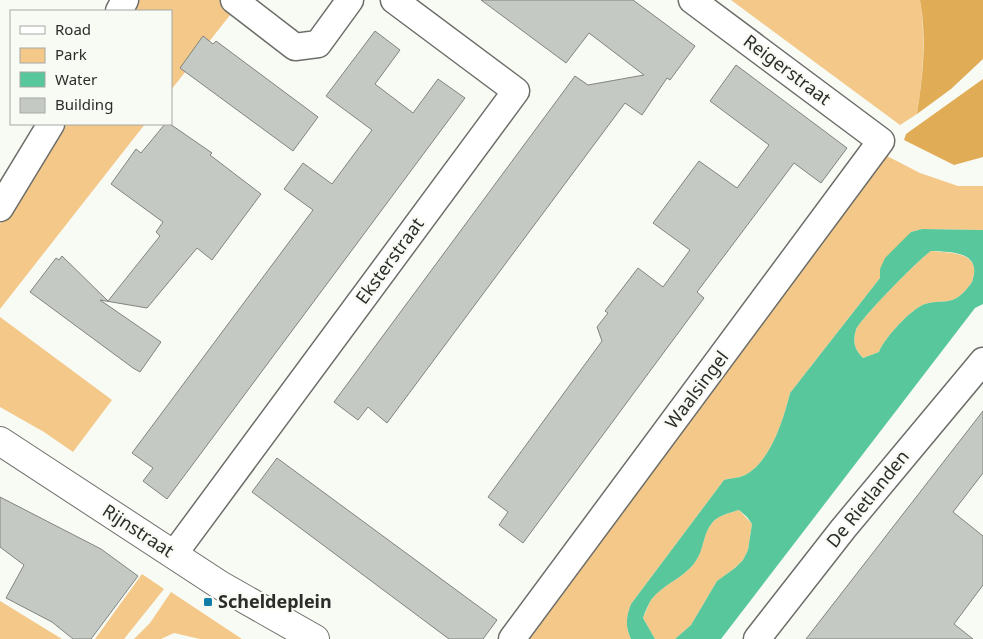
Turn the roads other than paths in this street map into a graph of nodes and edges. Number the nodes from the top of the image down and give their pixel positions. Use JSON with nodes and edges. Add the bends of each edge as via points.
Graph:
{"nodes":[{"id":1,"x":234,"y":0,"type":"edge"},
{"id":2,"x":350,"y":0,"type":"edge"},
{"id":3,"x":394,"y":0,"type":"edge"},
{"id":4,"x":692,"y":0,"type":"edge"},
{"id":5,"x":50,"y":125,"type":"edge"},
{"id":6,"x":881,"y":141,"type":"joint"},
{"id":7,"x":0,"y":208,"type":"edge"},
{"id":8,"x":983,"y":361,"type":"edge"},
{"id":9,"x":0,"y":441,"type":"edge"},
{"id":10,"x":174,"y":554,"type":"junction"},
{"id":11,"x":315,"y":639,"type":"edge"},
{"id":12,"x":512,"y":639,"type":"edge"},
{"id":13,"x":757,"y":639,"type":"edge"}],
"edges":[{"from":1,"to":2,"type":"street","via":[[295,47],[318,44]]},
{"from":3,"to":10,"type":"street","name":"Eksterstraat","via":[[516,91]]},
{"from":4,"to":6,"type":"street","name":"Reigerstraat"},
{"from":5,"to":7,"type":"street"},
{"from":6,"to":12,"type":"street","name":"Waalsingel"},
{"from":8,"to":13,"type":"street","name":"De Rietlanden","via":[[843,529]]},
{"from":9,"to":10,"type":"street","name":"Rijnstraat"},
{"from":10,"to":11,"type":"street","name":"Rijnstraat","via":[[220,585]]}]}
